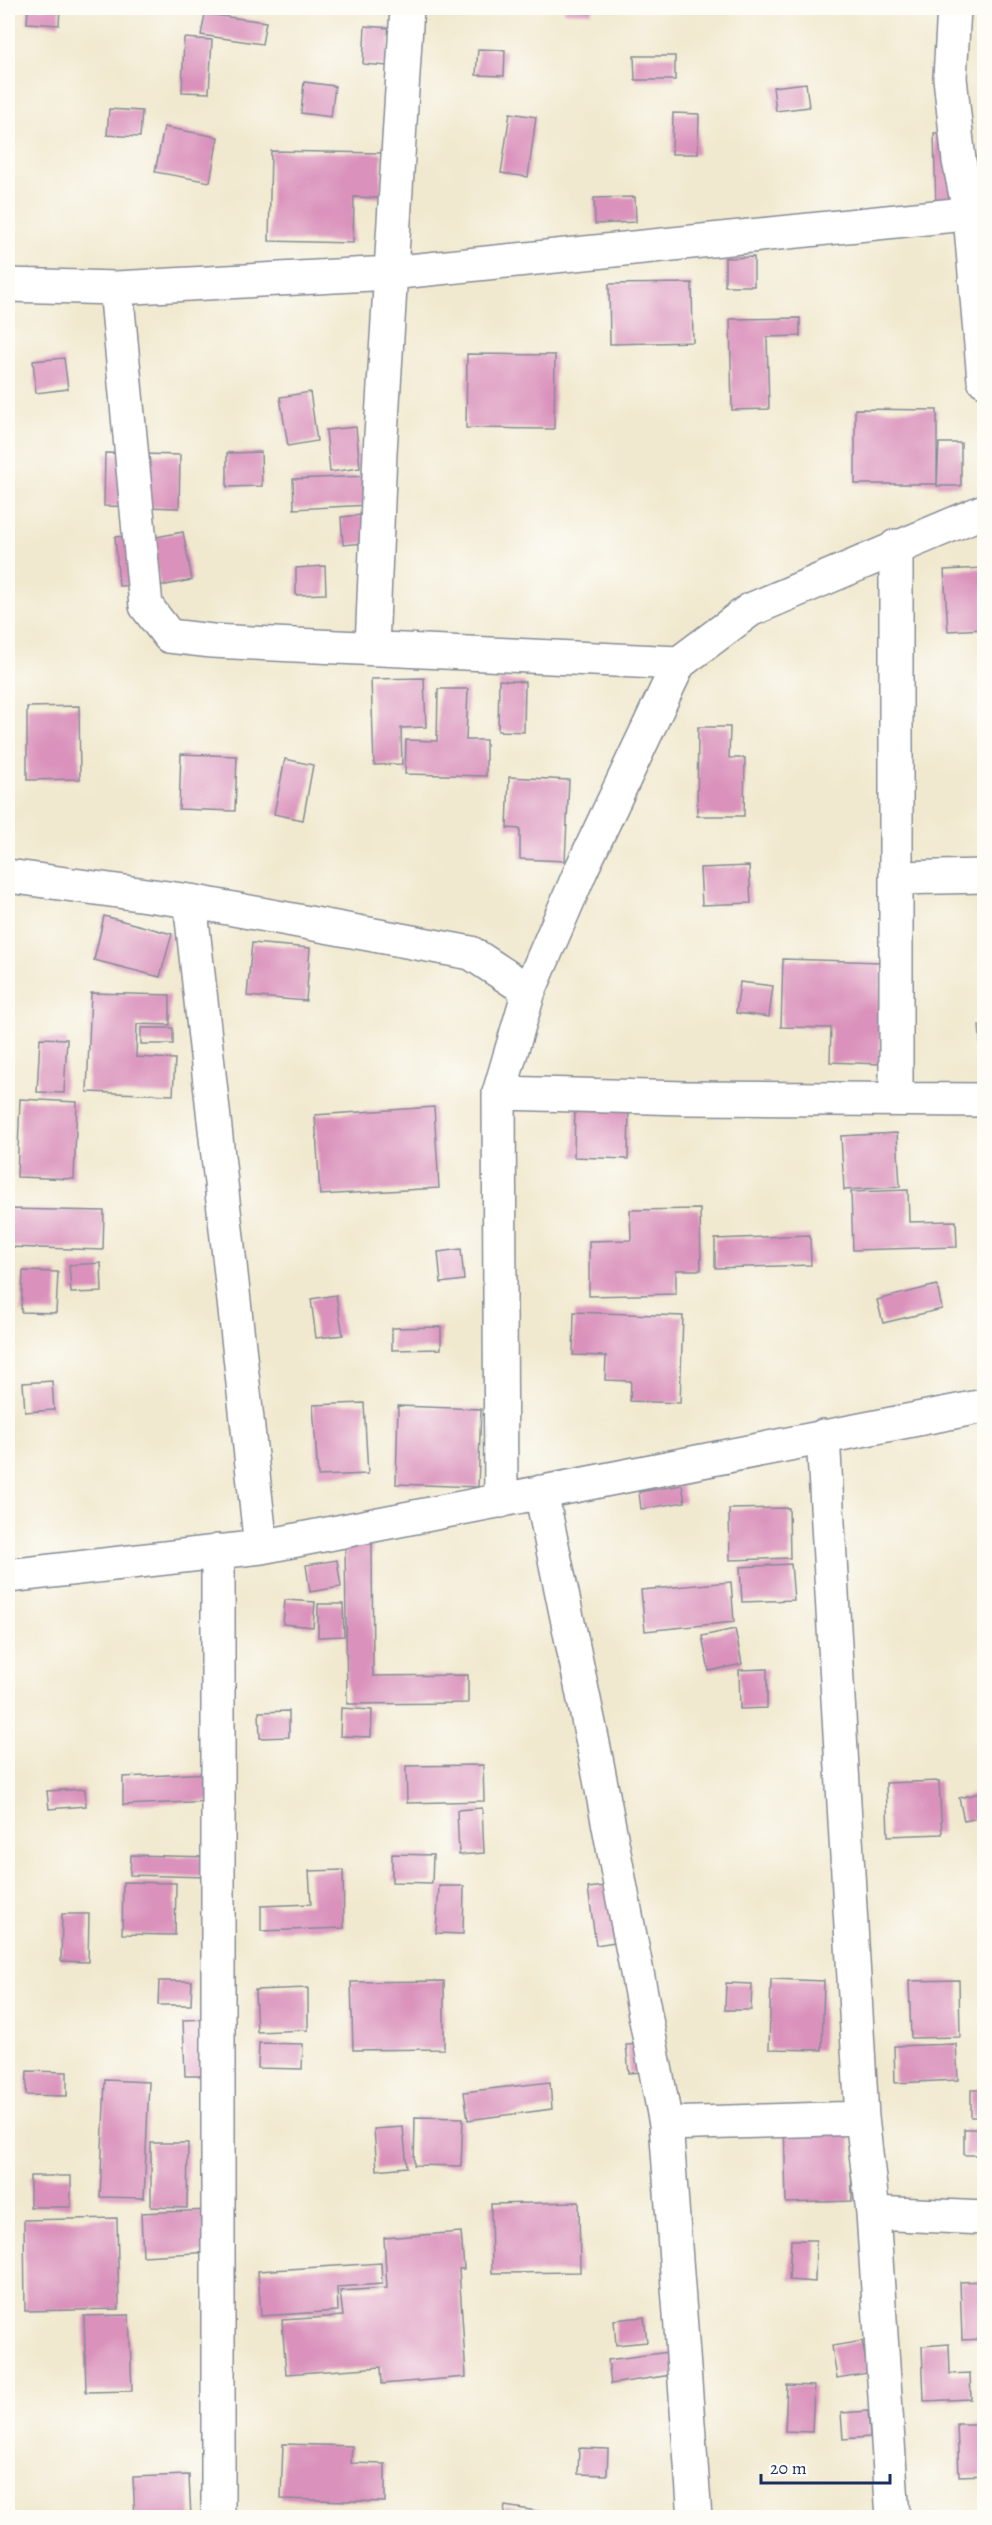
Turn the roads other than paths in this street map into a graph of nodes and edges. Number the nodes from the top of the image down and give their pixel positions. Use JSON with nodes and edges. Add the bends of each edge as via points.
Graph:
{"nodes":[{"id":1,"x":407,"y":8,"type":"edge"},
{"id":2,"x":954,"y":8,"type":"edge"},
{"id":3,"x":977,"y":214,"type":"edge"},
{"id":4,"x":390,"y":273,"type":"junction"},
{"id":5,"x":8,"y":285,"type":"edge"},
{"id":6,"x":116,"y":288,"type":"junction"},
{"id":7,"x":984,"y":380,"type":"edge"},
{"id":8,"x":984,"y":511,"type":"edge"},
{"id":9,"x":896,"y":546,"type":"junction"},
{"id":10,"x":372,"y":648,"type":"junction"},
{"id":11,"x":679,"y":663,"type":"junction"},
{"id":12,"x":8,"y":876,"type":"edge"},
{"id":13,"x":984,"y":876,"type":"edge"},
{"id":14,"x":896,"y":878,"type":"junction"},
{"id":15,"x":190,"y":901,"type":"junction"},
{"id":16,"x":529,"y":991,"type":"junction"},
{"id":17,"x":499,"y":1092,"type":"junction"},
{"id":18,"x":896,"y":1099,"type":"junction"},
{"id":19,"x":984,"y":1100,"type":"edge"},
{"id":20,"x":984,"y":1406,"type":"edge"},
{"id":21,"x":823,"y":1436,"type":"junction"},
{"id":22,"x":541,"y":1492,"type":"junction"},
{"id":23,"x":501,"y":1501,"type":"junction"},
{"id":24,"x":261,"y":1546,"type":"junction"},
{"id":25,"x":218,"y":1551,"type":"junction"},
{"id":26,"x":8,"y":1576,"type":"edge"},
{"id":27,"x":862,"y":2118,"type":"junction"},
{"id":28,"x":666,"y":2124,"type":"junction"},
{"id":29,"x":873,"y":2214,"type":"junction"},
{"id":30,"x":984,"y":2218,"type":"edge"},
{"id":31,"x":218,"y":2517,"type":"edge"},
{"id":32,"x":695,"y":2517,"type":"edge"},
{"id":33,"x":893,"y":2517,"type":"edge"}],
"edges":[{"from":1,"to":4,"type":"street"},
{"from":2,"to":3,"type":"street","via":[[950,78],[959,161]]},
{"from":3,"to":4,"type":"street"},
{"from":3,"to":7,"type":"street"},
{"from":4,"to":6,"type":"street"},
{"from":4,"to":10,"type":"street"},
{"from":5,"to":6,"type":"street"},
{"from":6,"to":10,"type":"street","via":[[146,606],[169,636]]},
{"from":8,"to":9,"type":"street"},
{"from":9,"to":11,"type":"street","via":[[750,610]]},
{"from":9,"to":14,"type":"street"},
{"from":10,"to":11,"type":"street"},
{"from":11,"to":16,"type":"street"},
{"from":12,"to":15,"type":"street"},
{"from":13,"to":14,"type":"street"},
{"from":14,"to":18,"type":"street"},
{"from":15,"to":16,"type":"street","via":[[471,953]]},
{"from":15,"to":24,"type":"street"},
{"from":16,"to":17,"type":"street"},
{"from":17,"to":18,"type":"street"},
{"from":17,"to":23,"type":"street"},
{"from":18,"to":19,"type":"street"},
{"from":20,"to":21,"type":"street"},
{"from":21,"to":22,"type":"street"},
{"from":21,"to":27,"type":"street"},
{"from":22,"to":23,"type":"street"},
{"from":22,"to":28,"type":"street"},
{"from":23,"to":24,"type":"street"},
{"from":24,"to":25,"type":"street"},
{"from":25,"to":26,"type":"street"},
{"from":25,"to":31,"type":"street"},
{"from":27,"to":28,"type":"street"},
{"from":27,"to":29,"type":"street"},
{"from":28,"to":32,"type":"street"},
{"from":29,"to":30,"type":"street"},
{"from":29,"to":33,"type":"street"}]}
